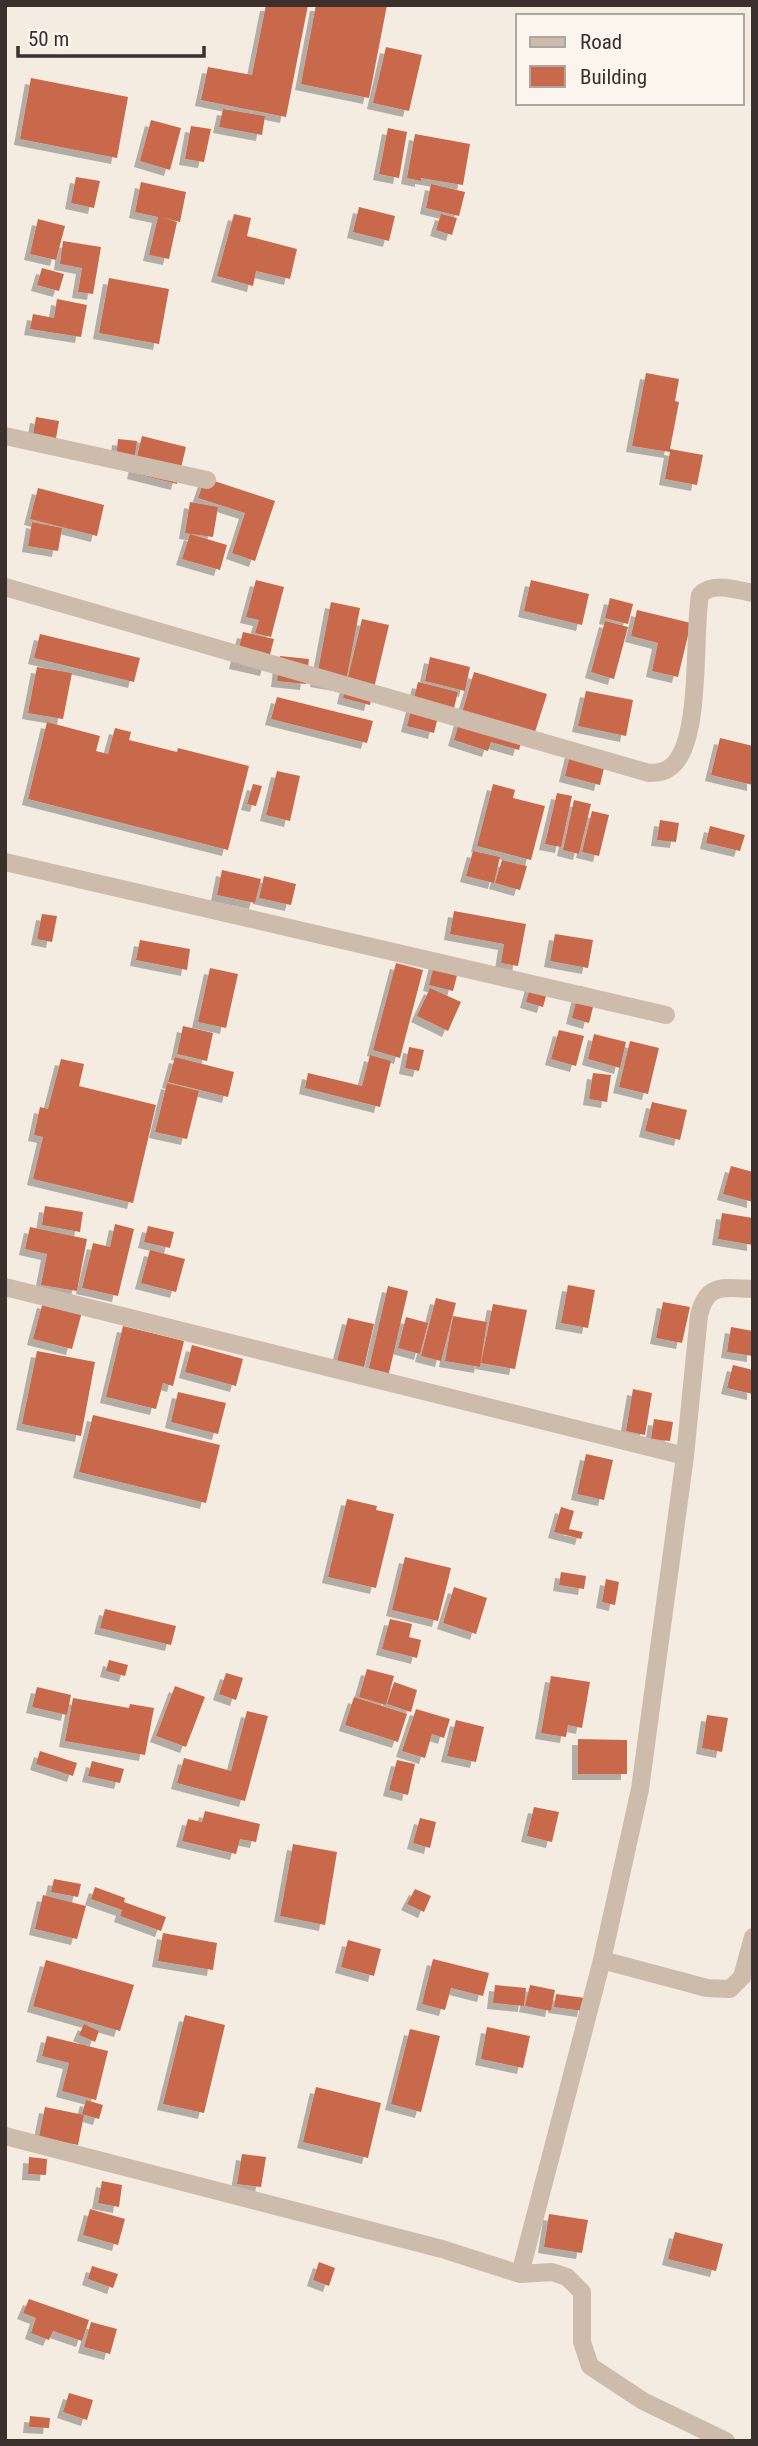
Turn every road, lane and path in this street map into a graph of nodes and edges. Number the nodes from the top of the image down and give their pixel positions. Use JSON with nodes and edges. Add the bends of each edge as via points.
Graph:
{"nodes":[{"id":1,"x":5,"y":436,"type":"edge"},
{"id":2,"x":208,"y":480,"type":"dead end"},
{"id":3,"x":5,"y":587,"type":"edge"},
{"id":4,"x":753,"y":593,"type":"edge"},
{"id":5,"x":5,"y":862,"type":"edge"},
{"id":6,"x":666,"y":1015,"type":"dead end"},
{"id":7,"x":5,"y":1287,"type":"edge"},
{"id":8,"x":753,"y":1289,"type":"edge"},
{"id":9,"x":685,"y":1456,"type":"junction"},
{"id":10,"x":753,"y":1937,"type":"edge"},
{"id":11,"x":602,"y":1960,"type":"junction"},
{"id":12,"x":5,"y":2136,"type":"edge"},
{"id":13,"x":520,"y":2274,"type":"junction"},
{"id":14,"x":726,"y":2441,"type":"edge"}],
"edges":[{"from":1,"to":2,"type":"street"},
{"from":3,"to":4,"type":"street","via":[[649,773],[675,764],[684,746],[693,709],[700,595],[719,587]]},
{"from":5,"to":6,"type":"street"},
{"from":7,"to":9,"type":"street"},
{"from":8,"to":9,"type":"street","via":[[716,1289],[704,1298]]},
{"from":9,"to":11,"type":"street","via":[[640,1789]]},
{"from":10,"to":11,"type":"street","via":[[742,1977],[730,1989],[707,1988]]},
{"from":11,"to":13,"type":"street"},
{"from":12,"to":13,"type":"street","via":[[442,2249]]},
{"from":13,"to":14,"type":"street","via":[[552,2272],[567,2277],[582,2292],[582,2342],[590,2366],[643,2401]]}]}
